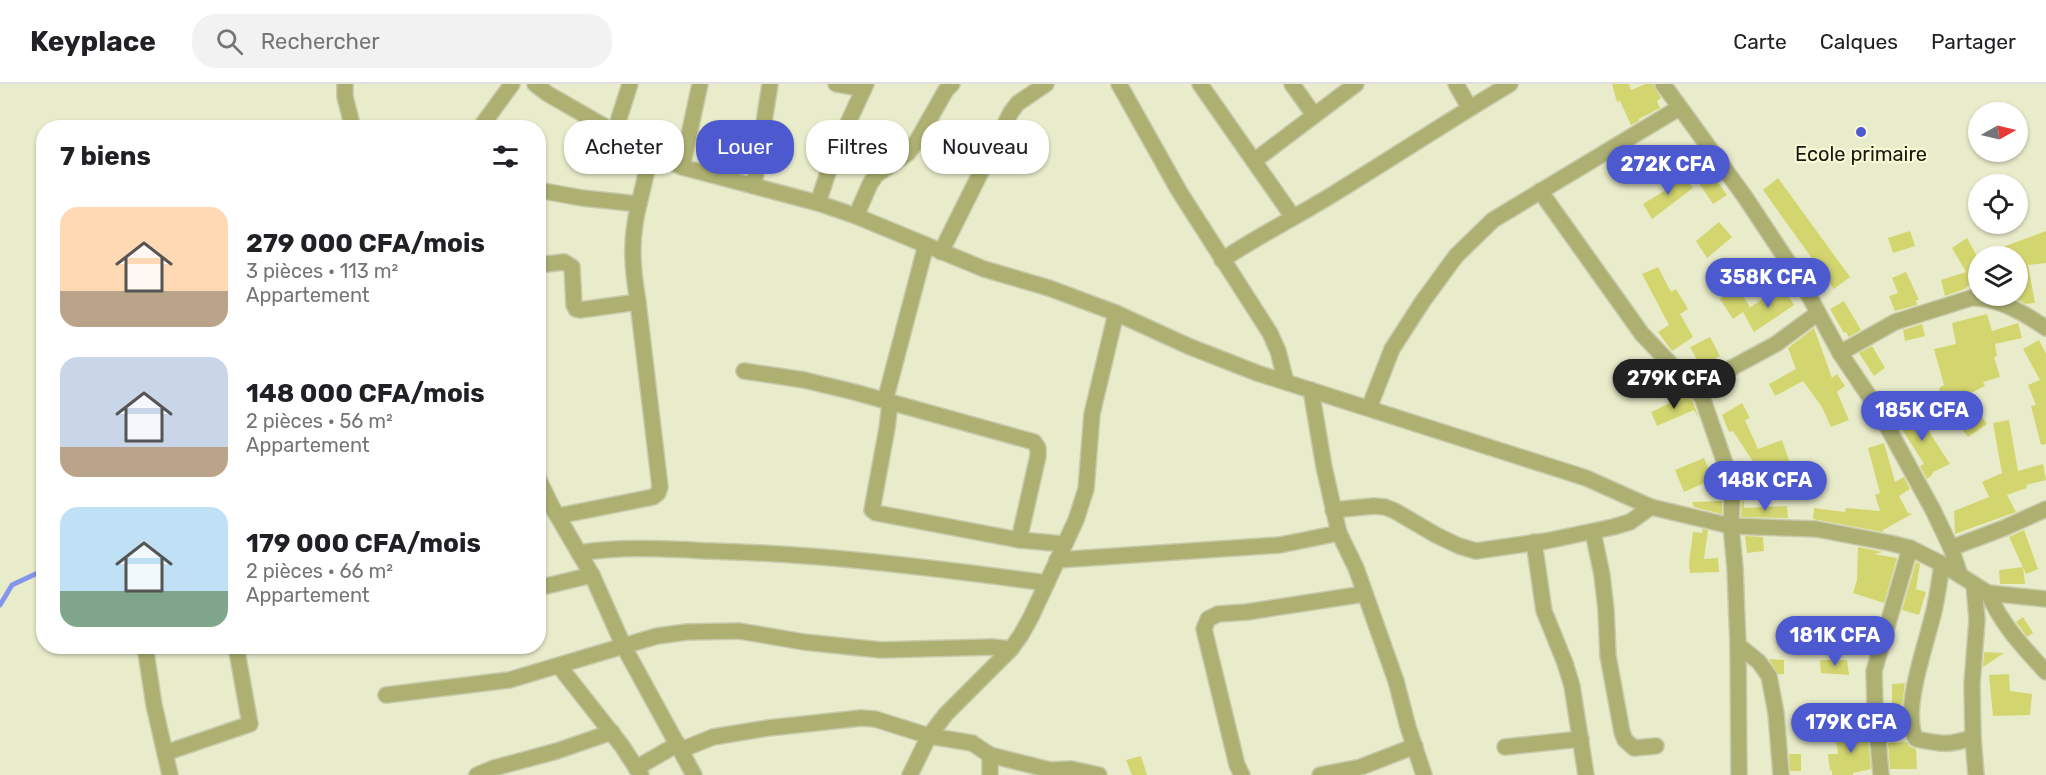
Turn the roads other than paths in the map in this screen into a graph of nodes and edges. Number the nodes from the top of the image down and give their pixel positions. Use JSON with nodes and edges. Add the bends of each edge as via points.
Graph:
{"nodes":[{"id":1,"x":345,"y":84,"type":"edge"},
{"id":2,"x":512,"y":84,"type":"edge"},
{"id":3,"x":536,"y":84,"type":"edge"},
{"id":4,"x":630,"y":84,"type":"edge"},
{"id":5,"x":700,"y":84,"type":"edge"},
{"id":6,"x":770,"y":84,"type":"edge"},
{"id":7,"x":836,"y":84,"type":"edge"},
{"id":8,"x":952,"y":84,"type":"edge"},
{"id":9,"x":1046,"y":84,"type":"edge"},
{"id":10,"x":1119,"y":84,"type":"edge"},
{"id":11,"x":1200,"y":84,"type":"edge"},
{"id":12,"x":1292,"y":84,"type":"edge"},
{"id":13,"x":1356,"y":84,"type":"edge"},
{"id":14,"x":1456,"y":84,"type":"edge"},
{"id":15,"x":1510,"y":84,"type":"edge"},
{"id":16,"x":1663,"y":84,"type":"edge"},
{"id":17,"x":864,"y":86,"type":"edge"},
{"id":18,"x":1469,"y":107,"type":"junction"},
{"id":19,"x":1679,"y":108,"type":"junction"},
{"id":20,"x":1314,"y":115,"type":"junction"},
{"id":21,"x":351,"y":120,"type":"edge"},
{"id":22,"x":486,"y":120,"type":"edge"},
{"id":23,"x":594,"y":120,"type":"edge"},
{"id":24,"x":619,"y":120,"type":"edge"},
{"id":25,"x":684,"y":158,"type":"edge"},
{"id":26,"x":1254,"y":161,"type":"junction"},
{"id":27,"x":684,"y":168,"type":"edge"},
{"id":28,"x":646,"y":174,"type":"edge"},
{"id":29,"x":754,"y":186,"type":"junction"},
{"id":30,"x":546,"y":191,"type":"edge"},
{"id":31,"x":1540,"y":191,"type":"junction"},
{"id":32,"x":818,"y":203,"type":"junction"},
{"id":33,"x":639,"y":204,"type":"junction"},
{"id":34,"x":856,"y":216,"type":"junction"},
{"id":35,"x":1293,"y":217,"type":"junction"},
{"id":36,"x":926,"y":245,"type":"junction"},
{"id":37,"x":941,"y":252,"type":"junction"},
{"id":38,"x":1222,"y":260,"type":"junction"},
{"id":39,"x":546,"y":264,"type":"edge"},
{"id":40,"x":638,"y":302,"type":"junction"},
{"id":41,"x":1116,"y":313,"type":"junction"},
{"id":42,"x":1818,"y":313,"type":"junction"},
{"id":43,"x":2043,"y":323,"type":"edge"},
{"id":44,"x":1840,"y":353,"type":"junction"},
{"id":45,"x":744,"y":371,"type":"dead end"},
{"id":46,"x":1286,"y":382,"type":"junction"},
{"id":47,"x":1311,"y":390,"type":"junction"},
{"id":48,"x":1695,"y":390,"type":"junction"},
{"id":49,"x":887,"y":402,"type":"junction"},
{"id":50,"x":1370,"y":408,"type":"junction"},
{"id":51,"x":1651,"y":507,"type":"junction"},
{"id":52,"x":549,"y":510,"type":"edge"},
{"id":53,"x":1333,"y":510,"type":"junction"},
{"id":54,"x":2046,"y":511,"type":"edge"},
{"id":55,"x":1731,"y":526,"type":"junction"},
{"id":56,"x":1593,"y":532,"type":"junction"},
{"id":57,"x":1339,"y":533,"type":"junction"},
{"id":58,"x":1019,"y":540,"type":"junction"},
{"id":59,"x":1534,"y":542,"type":"junction"},
{"id":60,"x":1065,"y":544,"type":"junction"},
{"id":61,"x":1910,"y":548,"type":"junction"},
{"id":62,"x":1951,"y":548,"type":"junction"},
{"id":63,"x":579,"y":553,"type":"junction"},
{"id":64,"x":1058,"y":560,"type":"junction"},
{"id":65,"x":1942,"y":564,"type":"junction"},
{"id":66,"x":592,"y":575,"type":"junction"},
{"id":67,"x":1960,"y":575,"type":"junction"},
{"id":68,"x":1047,"y":583,"type":"junction"},
{"id":69,"x":1974,"y":585,"type":"junction"},
{"id":70,"x":546,"y":586,"type":"edge"},
{"id":71,"x":1988,"y":593,"type":"junction"},
{"id":72,"x":1364,"y":594,"type":"junction"},
{"id":73,"x":2046,"y":599,"type":"edge"},
{"id":74,"x":1738,"y":645,"type":"junction"},
{"id":75,"x":624,"y":647,"type":"junction"},
{"id":76,"x":1011,"y":649,"type":"junction"},
{"id":77,"x":146,"y":654,"type":"edge"},
{"id":78,"x":237,"y":654,"type":"edge"},
{"id":79,"x":559,"y":666,"type":"junction"},
{"id":80,"x":2046,"y":672,"type":"edge"},
{"id":81,"x":386,"y":695,"type":"dead end"},
{"id":82,"x":612,"y":732,"type":"junction"},
{"id":83,"x":929,"y":736,"type":"junction"},
{"id":84,"x":1973,"y":737,"type":"junction"},
{"id":85,"x":1581,"y":739,"type":"junction"},
{"id":86,"x":1415,"y":746,"type":"junction"},
{"id":87,"x":1656,"y":746,"type":"dead end"},
{"id":88,"x":679,"y":747,"type":"junction"},
{"id":89,"x":1505,"y":747,"type":"dead end"},
{"id":90,"x":165,"y":753,"type":"junction"},
{"id":91,"x":990,"y":755,"type":"junction"},
{"id":92,"x":638,"y":772,"type":"edge"},
{"id":93,"x":170,"y":775,"type":"edge"},
{"id":94,"x":477,"y":775,"type":"edge"},
{"id":95,"x":694,"y":775,"type":"edge"},
{"id":96,"x":910,"y":775,"type":"edge"},
{"id":97,"x":990,"y":775,"type":"edge"},
{"id":98,"x":1099,"y":775,"type":"edge"},
{"id":99,"x":1242,"y":775,"type":"edge"},
{"id":100,"x":1320,"y":775,"type":"edge"},
{"id":101,"x":1424,"y":775,"type":"edge"},
{"id":102,"x":1586,"y":775,"type":"edge"},
{"id":103,"x":1739,"y":775,"type":"edge"},
{"id":104,"x":1781,"y":775,"type":"edge"},
{"id":105,"x":1881,"y":775,"type":"edge"},
{"id":106,"x":1976,"y":775,"type":"edge"}],
"edges":[{"from":1,"to":21,"type":"street"},
{"from":2,"to":22,"type":"street"},
{"from":3,"to":23,"type":"street"},
{"from":4,"to":24,"type":"street"},
{"from":5,"to":25,"type":"street"},
{"from":6,"to":29,"type":"street"},
{"from":7,"to":17,"type":"street"},
{"from":8,"to":34,"type":"street","via":[[908,153],[876,175]]},
{"from":9,"to":37,"type":"street","via":[[1011,112]]},
{"from":10,"to":38,"type":"street"},
{"from":11,"to":26,"type":"street"},
{"from":12,"to":20,"type":"street"},
{"from":13,"to":20,"type":"street"},
{"from":14,"to":18,"type":"street"},
{"from":15,"to":18,"type":"street"},
{"from":16,"to":19,"type":"street"},
{"from":17,"to":32,"type":"street","via":[[835,151]]},
{"from":18,"to":35,"type":"street"},
{"from":19,"to":31,"type":"street"},
{"from":19,"to":42,"type":"street","via":[[1745,197]]},
{"from":20,"to":26,"type":"street"},
{"from":26,"to":35,"type":"street"},
{"from":27,"to":29,"type":"street"},
{"from":28,"to":33,"type":"street"},
{"from":29,"to":32,"type":"street"},
{"from":30,"to":33,"type":"street"},
{"from":31,"to":48,"type":"street","via":[[1642,333]]},
{"from":31,"to":50,"type":"street","via":[[1493,220],[1456,256],[1392,349]]},
{"from":32,"to":34,"type":"street"},
{"from":33,"to":40,"type":"street","via":[[632,251]]},
{"from":34,"to":36,"type":"street"},
{"from":35,"to":38,"type":"street"},
{"from":36,"to":37,"type":"street"},
{"from":36,"to":49,"type":"street"},
{"from":37,"to":41,"type":"street"},
{"from":38,"to":46,"type":"street","via":[[1270,333]]},
{"from":39,"to":40,"type":"street","via":[[564,262],[572,267],[574,305],[580,310]]},
{"from":40,"to":52,"type":"street","via":[[658,493],[653,497]]},
{"from":41,"to":46,"type":"street","via":[[1188,346]]},
{"from":41,"to":60,"type":"street","via":[[1092,414],[1086,489]]},
{"from":42,"to":44,"type":"street"},
{"from":42,"to":48,"type":"street","via":[[1776,344]]},
{"from":43,"to":44,"type":"street","via":[[1990,299],[1971,298],[1895,322]]},
{"from":44,"to":62,"type":"street","via":[[1898,443]]},
{"from":45,"to":49,"type":"street","via":[[804,380]]},
{"from":46,"to":47,"type":"street"},
{"from":47,"to":50,"type":"street"},
{"from":47,"to":53,"type":"street"},
{"from":48,"to":55,"type":"street","via":[[1707,409],[1728,472]]},
{"from":49,"to":58,"type":"street","via":[[1034,442],[1038,456]]},
{"from":49,"to":58,"type":"street","via":[[887,428],[872,510]]},
{"from":50,"to":51,"type":"street","via":[[1586,478]]},
{"from":51,"to":55,"type":"street"},
{"from":51,"to":56,"type":"street","via":[[1629,522]]},
{"from":52,"to":63,"type":"street"},
{"from":53,"to":57,"type":"street"},
{"from":53,"to":59,"type":"street","via":[[1385,507],[1444,539],[1476,550]]},
{"from":54,"to":62,"type":"street"},
{"from":55,"to":61,"type":"street","via":[[1816,529]]},
{"from":55,"to":74,"type":"street"},
{"from":56,"to":59,"type":"street"},
{"from":56,"to":87,"type":"street","via":[[1622,732],[1634,748]]},
{"from":57,"to":64,"type":"street","via":[[1280,545]]},
{"from":57,"to":72,"type":"street"},
{"from":58,"to":60,"type":"street"},
{"from":59,"to":85,"type":"street","via":[[1544,611],[1572,686]]},
{"from":60,"to":64,"type":"street"},
{"from":61,"to":65,"type":"street"},
{"from":61,"to":105,"type":"street","via":[[1874,672]]},
{"from":62,"to":67,"type":"street"},
{"from":63,"to":66,"type":"street"},
{"from":63,"to":68,"type":"street","via":[[642,548],[768,552]]},
{"from":64,"to":68,"type":"street"},
{"from":65,"to":67,"type":"street"},
{"from":65,"to":84,"type":"street","via":[[1915,679],[1912,731],[1916,739],[1941,745]]},
{"from":66,"to":70,"type":"street"},
{"from":66,"to":75,"type":"street"},
{"from":67,"to":69,"type":"street"},
{"from":68,"to":76,"type":"street"},
{"from":69,"to":71,"type":"street"},
{"from":69,"to":84,"type":"street","via":[[1977,620]]},
{"from":71,"to":73,"type":"street"},
{"from":71,"to":80,"type":"street","via":[[1998,615]]},
{"from":72,"to":86,"type":"street"},
{"from":72,"to":99,"type":"street","via":[[1218,614],[1208,619],[1204,629]]},
{"from":74,"to":103,"type":"street"},
{"from":74,"to":104,"type":"street","via":[[1769,676]]},
{"from":75,"to":76,"type":"street","via":[[677,633],[739,631],[881,650],[992,646]]},
{"from":75,"to":79,"type":"street"},
{"from":75,"to":88,"type":"street"},
{"from":76,"to":83,"type":"street"},
{"from":77,"to":90,"type":"street"},
{"from":78,"to":90,"type":"street","via":[[250,724]]},
{"from":79,"to":81,"type":"street","via":[[509,680]]},
{"from":79,"to":82,"type":"street"},
{"from":82,"to":92,"type":"street"},
{"from":82,"to":94,"type":"street"},
{"from":83,"to":88,"type":"street","via":[[875,719],[850,718],[712,737]]},
{"from":83,"to":91,"type":"street","via":[[972,743]]},
{"from":83,"to":96,"type":"street"},
{"from":84,"to":106,"type":"street"},
{"from":85,"to":89,"type":"street"},
{"from":85,"to":102,"type":"street"},
{"from":86,"to":100,"type":"street","via":[[1361,767]]},
{"from":86,"to":101,"type":"street"},
{"from":88,"to":92,"type":"street"},
{"from":88,"to":95,"type":"street"},
{"from":90,"to":93,"type":"street"},
{"from":91,"to":97,"type":"street"},
{"from":91,"to":98,"type":"street","via":[[1050,770],[1071,769]]}]}
